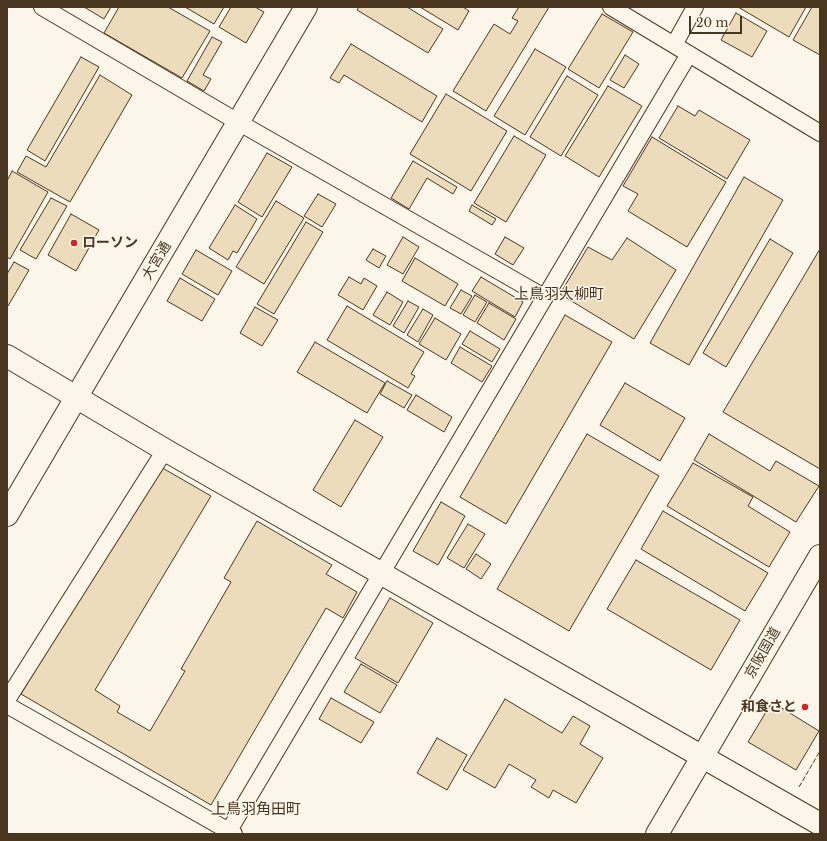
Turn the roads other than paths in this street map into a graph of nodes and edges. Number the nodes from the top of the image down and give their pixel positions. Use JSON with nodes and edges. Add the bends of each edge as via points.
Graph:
{"nodes":[{"id":1,"x":42,"y":7,"type":"edge"},
{"id":2,"x":306,"y":7,"type":"edge"},
{"id":3,"x":611,"y":7,"type":"edge"},
{"id":4,"x":695,"y":7,"type":"edge"},
{"id":5,"x":674,"y":45,"type":"junction"},
{"id":6,"x":689,"y":54,"type":"junction"},
{"id":7,"x":238,"y":122,"type":"junction"},
{"id":8,"x":820,"y":133,"type":"edge"},
{"id":9,"x":544,"y":297,"type":"junction"},
{"id":10,"x":7,"y":356,"type":"edge"},
{"id":11,"x":77,"y":396,"type":"junction"},
{"id":12,"x":165,"y":450,"type":"junction"},
{"id":13,"x":7,"y":515,"type":"edge"},
{"id":14,"x":820,"y":556,"type":"edge"},
{"id":15,"x":382,"y":573,"type":"junction"},
{"id":16,"x":7,"y":700,"type":"edge"},
{"id":17,"x":7,"y":705,"type":"edge"},
{"id":18,"x":702,"y":757,"type":"junction"},
{"id":19,"x":820,"y":824,"type":"edge"},
{"id":20,"x":230,"y":833,"type":"edge"},
{"id":21,"x":657,"y":834,"type":"edge"}],
"edges":[{"from":1,"to":7,"type":"street"},
{"from":2,"to":7,"type":"main road","name":"大宮通"},
{"from":3,"to":5,"type":"street"},
{"from":4,"to":5,"type":"street"},
{"from":5,"to":6,"type":"street"},
{"from":6,"to":8,"type":"street"},
{"from":6,"to":9,"type":"street"},
{"from":7,"to":9,"type":"street"},
{"from":7,"to":11,"type":"main road","name":"大宮通"},
{"from":9,"to":15,"type":"street"},
{"from":10,"to":11,"type":"main road"},
{"from":11,"to":12,"type":"main road"},
{"from":11,"to":13,"type":"main road","name":"大宮通"},
{"from":12,"to":15,"type":"main road"},
{"from":12,"to":16,"type":"street"},
{"from":14,"to":18,"type":"main road","name":"京阪国道"},
{"from":15,"to":18,"type":"main road"},
{"from":15,"to":20,"type":"street"},
{"from":17,"to":20,"type":"street"},
{"from":18,"to":19,"type":"main road"},
{"from":18,"to":21,"type":"main road","name":"京阪国道"}]}
